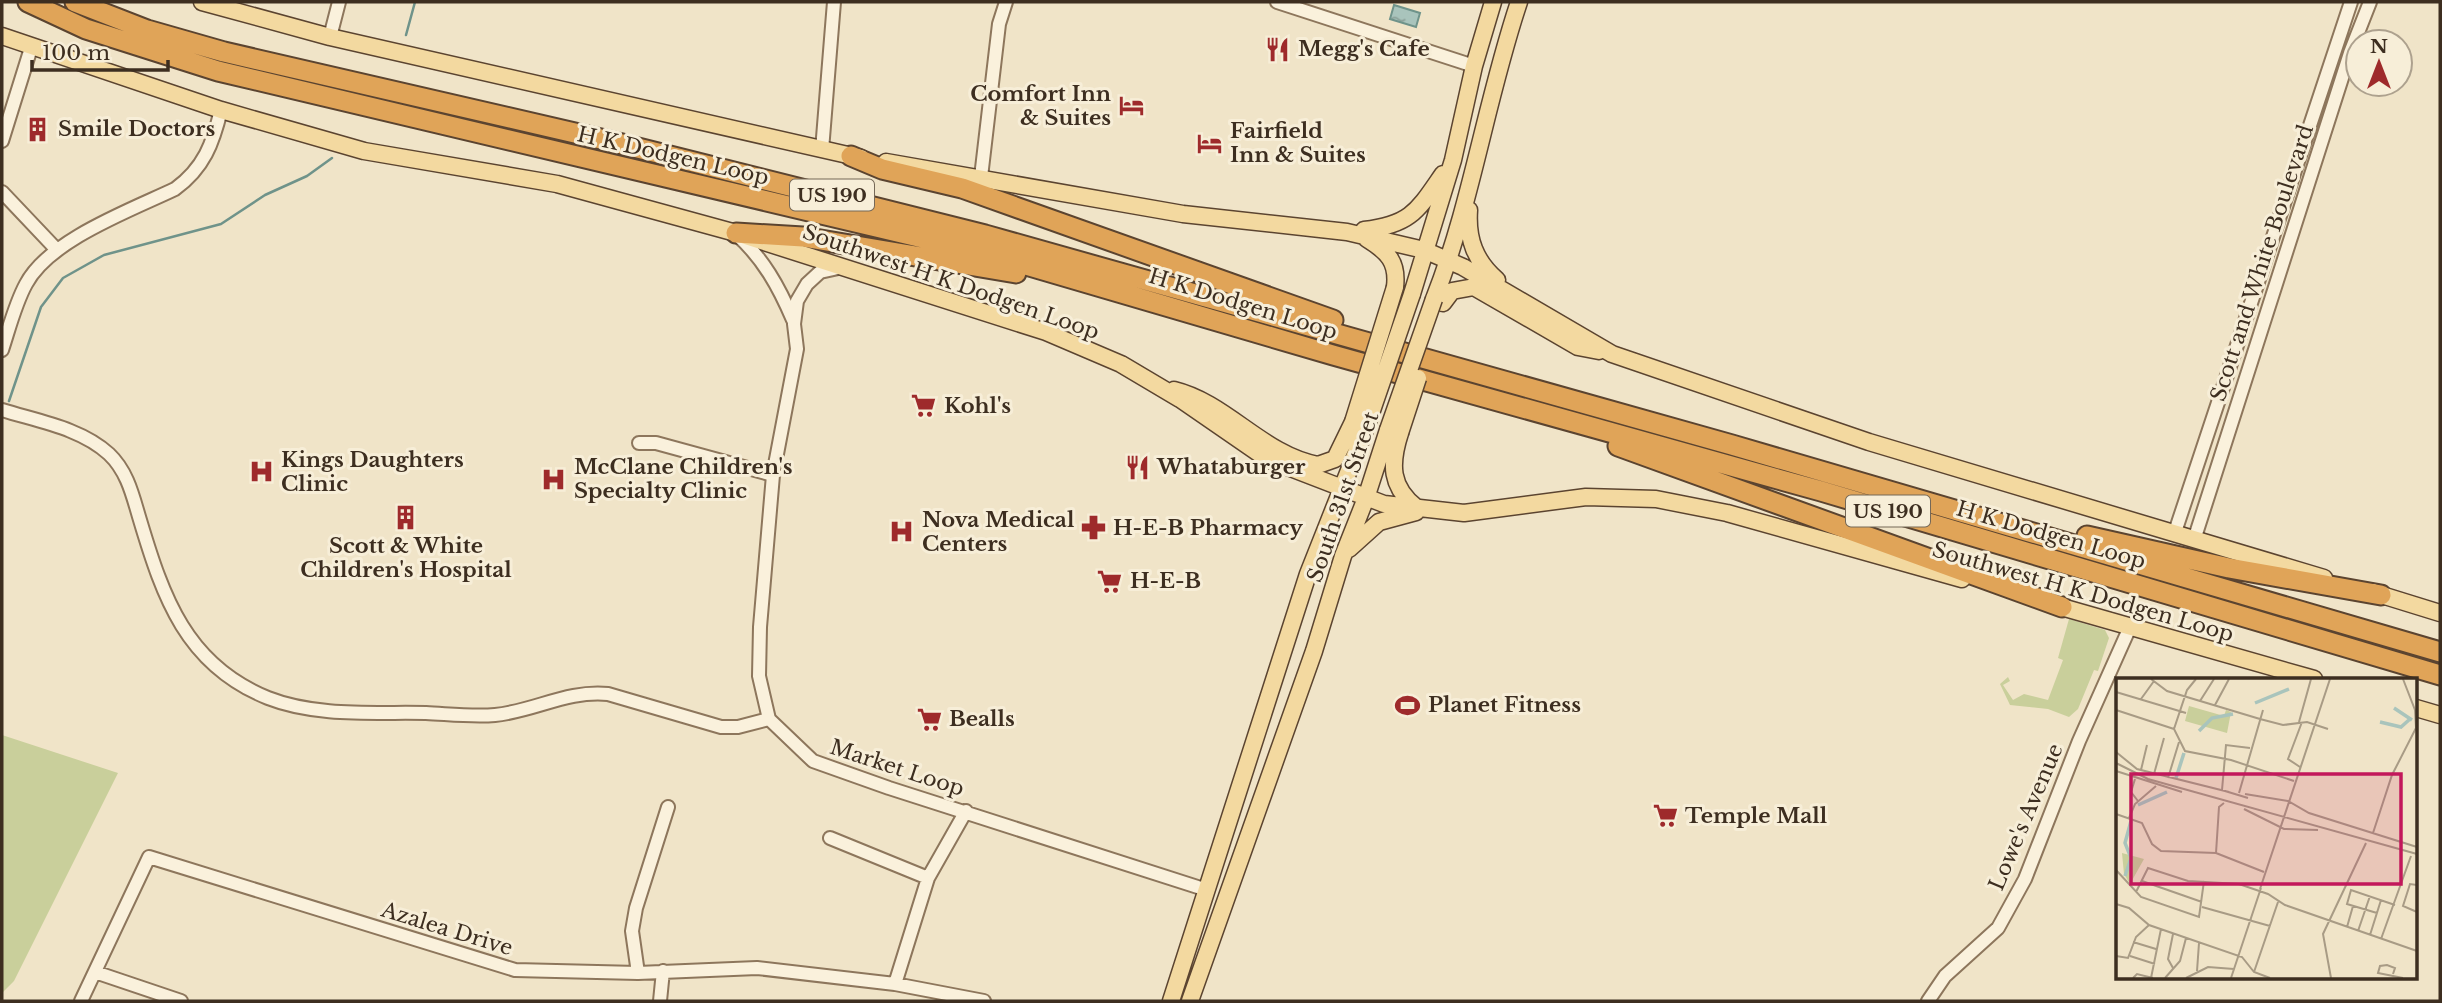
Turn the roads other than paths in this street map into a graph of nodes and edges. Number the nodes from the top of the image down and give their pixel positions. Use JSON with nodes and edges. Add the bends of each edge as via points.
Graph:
{"nodes":[{"id":1,"x":28,"y":2,"type":"edge"},
{"id":2,"x":75,"y":2,"type":"edge"},
{"id":3,"x":207,"y":2,"type":"edge"},
{"id":4,"x":339,"y":2,"type":"edge"},
{"id":5,"x":834,"y":2,"type":"edge"},
{"id":6,"x":1006,"y":2,"type":"edge"},
{"id":7,"x":1277,"y":2,"type":"edge"},
{"id":8,"x":1493,"y":2,"type":"edge"},
{"id":9,"x":1519,"y":2,"type":"edge"},
{"id":10,"x":2351,"y":2,"type":"edge"},
{"id":11,"x":2370,"y":2,"type":"edge"},
{"id":12,"x":2,"y":36,"type":"edge"},
{"id":13,"x":330,"y":37,"type":"junction"},
{"id":14,"x":31,"y":48,"type":"junction"},
{"id":15,"x":1474,"y":66,"type":"junction"},
{"id":16,"x":222,"y":110,"type":"junction"},
{"id":17,"x":2,"y":141,"type":"edge"},
{"id":18,"x":1480,"y":148,"type":"junction"},
{"id":19,"x":822,"y":150,"type":"junction"},
{"id":20,"x":851,"y":156,"type":"junction"},
{"id":21,"x":1453,"y":160,"type":"junction"},
{"id":22,"x":981,"y":177,"type":"junction"},
{"id":23,"x":2,"y":192,"type":"edge"},
{"id":24,"x":736,"y":233,"type":"junction"},
{"id":25,"x":1353,"y":233,"type":"junction"},
{"id":26,"x":57,"y":250,"type":"junction"},
{"id":27,"x":1424,"y":250,"type":"junction"},
{"id":28,"x":1449,"y":261,"type":"junction"},
{"id":29,"x":844,"y":267,"type":"junction"},
{"id":30,"x":1520,"y":300,"type":"junction"},
{"id":31,"x":1439,"y":301,"type":"junction"},
{"id":32,"x":1185,"y":310,"type":"junction"},
{"id":33,"x":794,"y":324,"type":"junction"},
{"id":34,"x":2,"y":351,"type":"edge"},
{"id":35,"x":1612,"y":354,"type":"junction"},
{"id":36,"x":1334,"y":355,"type":"junction"},
{"id":37,"x":1158,"y":386,"type":"junction"},
{"id":38,"x":1586,"y":405,"type":"junction"},
{"id":39,"x":2,"y":410,"type":"edge"},
{"id":40,"x":1360,"y":423,"type":"junction"},
{"id":41,"x":1394,"y":431,"type":"junction"},
{"id":42,"x":639,"y":443,"type":"dead end"},
{"id":43,"x":773,"y":475,"type":"junction"},
{"id":44,"x":1344,"y":491,"type":"junction"},
{"id":45,"x":1901,"y":494,"type":"junction"},
{"id":46,"x":1366,"y":498,"type":"junction"},
{"id":47,"x":1421,"y":510,"type":"junction"},
{"id":48,"x":2175,"y":532,"type":"junction"},
{"id":49,"x":2195,"y":537,"type":"junction"},
{"id":50,"x":1343,"y":556,"type":"junction"},
{"id":51,"x":2381,"y":595,"type":"junction"},
{"id":52,"x":2062,"y":607,"type":"junction"},
{"id":53,"x":2440,"y":613,"type":"edge"},
{"id":54,"x":2130,"y":627,"type":"junction"},
{"id":55,"x":2440,"y":652,"type":"edge"},
{"id":56,"x":2440,"y":675,"type":"edge"},
{"id":57,"x":2310,"y":678,"type":"edge"},
{"id":58,"x":2418,"y":709,"type":"edge"},
{"id":59,"x":2440,"y":715,"type":"edge"},
{"id":60,"x":769,"y":719,"type":"junction"},
{"id":61,"x":668,"y":807,"type":"dead end"},
{"id":62,"x":966,"y":811,"type":"junction"},
{"id":63,"x":830,"y":838,"type":"dead end"},
{"id":64,"x":928,"y":877,"type":"junction"},
{"id":65,"x":1207,"y":890,"type":"junction"},
{"id":66,"x":663,"y":971,"type":"junction"},
{"id":67,"x":95,"y":972,"type":"junction"},
{"id":68,"x":638,"y":973,"type":"junction"},
{"id":69,"x":895,"y":984,"type":"junction"},
{"id":70,"x":81,"y":1001,"type":"edge"},
{"id":71,"x":181,"y":1001,"type":"edge"},
{"id":72,"x":660,"y":1001,"type":"edge"},
{"id":73,"x":984,"y":1001,"type":"edge"},
{"id":74,"x":1171,"y":1001,"type":"edge"},
{"id":75,"x":1190,"y":1001,"type":"edge"},
{"id":76,"x":1928,"y":1001,"type":"edge"}],
"edges":[{"from":1,"to":32,"type":"highway","name":"H K Dodgen Loop","number":"US 190","via":[[86,29],[218,71],[982,252]]},
{"from":2,"to":38,"type":"highway","name":"H K Dodgen Loop","number":"US 190","via":[[147,30],[224,52],[867,204]]},
{"from":3,"to":13,"type":"main road"},
{"from":4,"to":13,"type":"street"},
{"from":5,"to":19,"type":"street"},
{"from":6,"to":22,"type":"street","via":[[999,26]]},
{"from":7,"to":15,"type":"street"},
{"from":8,"to":15,"type":"main road","name":"South 31st Street"},
{"from":9,"to":18,"type":"main road","via":[[1495,76]]},
{"from":10,"to":48,"type":"street","name":"Scott and White Boulevard"},
{"from":11,"to":49,"type":"street","name":"Scott and White Boulevard"},
{"from":12,"to":14,"type":"main road","name":"Southwest H K Dodgen Loop"},
{"from":13,"to":19,"type":"main road"},
{"from":14,"to":16,"type":"main road","name":"Southwest H K Dodgen Loop"},
{"from":14,"to":17,"type":"street"},
{"from":15,"to":21,"type":"main road","name":"South 31st Street"},
{"from":16,"to":24,"type":"main road","name":"Southwest H K Dodgen Loop","via":[[364,152],[557,184]]},
{"from":16,"to":26,"type":"street","via":[[213,142],[192,177]]},
{"from":18,"to":28,"type":"main road"},
{"from":18,"to":30,"type":"main road","via":[[1468,229],[1483,268]]},
{"from":19,"to":20,"type":"main road"},
{"from":20,"to":22,"type":"main road"},
{"from":20,"to":38,"type":"highway","via":[[882,169],[962,188]]},
{"from":21,"to":25,"type":"main road","via":[[1417,213],[1395,226]]},
{"from":21,"to":27,"type":"main road","name":"South 31st Street"},
{"from":22,"to":25,"type":"main road","via":[[1183,214]]},
{"from":23,"to":26,"type":"street"},
{"from":24,"to":29,"type":"main road","name":"Southwest H K Dodgen Loop"},
{"from":24,"to":32,"type":"highway","via":[[803,237],[980,267]]},
{"from":24,"to":33,"type":"street","via":[[756,252]]},
{"from":25,"to":27,"type":"main road"},
{"from":25,"to":40,"type":"main road","bridge":true,"via":[[1391,256],[1396,271]]},
{"from":26,"to":34,"type":"street","via":[[26,285]]},
{"from":27,"to":28,"type":"main road"},
{"from":27,"to":40,"type":"main road","name":"South 31st Street","bridge":true,"via":[[1412,294]]},
{"from":28,"to":30,"type":"main road"},
{"from":28,"to":31,"type":"main road"},
{"from":29,"to":33,"type":"street","via":[[820,272],[807,284],[797,301]]},
{"from":29,"to":37,"type":"main road","name":"Southwest H K Dodgen Loop","via":[[1046,332],[1121,364]]},
{"from":30,"to":35,"type":"main road"},
{"from":31,"to":35,"type":"main road","via":[[1452,290],[1474,287],[1578,346]]},
{"from":31,"to":41,"type":"main road","bridge":true},
{"from":32,"to":36,"type":"highway","name":"H K Dodgen Loop","number":"US 190"},
{"from":33,"to":43,"type":"street","via":[[797,349]]},
{"from":35,"to":48,"type":"main road","via":[[1868,442]]},
{"from":36,"to":52,"type":"highway","via":[[1429,391],[1612,444]]},
{"from":36,"to":56,"type":"highway","name":"H K Dodgen Loop","number":"US 190","via":[[1821,491]]},
{"from":37,"to":40,"type":"main road","via":[[1195,395],[1271,446],[1310,464],[1335,459]]},
{"from":37,"to":44,"type":"main road","name":"Southwest H K Dodgen Loop","via":[[1267,459]]},
{"from":38,"to":45,"type":"highway","name":"H K Dodgen Loop","number":"US 190"},
{"from":39,"to":60,"type":"street","via":[[77,434],[117,463],[128,482],[160,587],[177,621],[215,664],[268,698],[326,710],[493,715],[589,692],[721,727]]},
{"from":40,"to":44,"type":"main road","name":"South 31st Street"},
{"from":41,"to":46,"type":"main road","name":"South 31st Street"},
{"from":41,"to":47,"type":"main road","via":[[1393,473],[1402,494]]},
{"from":42,"to":43,"type":"street","via":[[656,443]]},
{"from":43,"to":60,"type":"street","via":[[759,676]]},
{"from":44,"to":46,"type":"main road","name":"Southwest H K Dodgen Loop"},
{"from":44,"to":65,"type":"main road","name":"South 31st Street","via":[[1308,574]]},
{"from":45,"to":51,"type":"highway","via":[[2228,568]]},
{"from":45,"to":55,"type":"highway","name":"H K Dodgen Loop","number":"US 190"},
{"from":46,"to":47,"type":"main road","name":"Southwest H K Dodgen Loop"},
{"from":46,"to":50,"type":"main road","name":"South 31st Street"},
{"from":47,"to":50,"type":"main road","via":[[1379,522]]},
{"from":47,"to":52,"type":"main road","name":"Southwest H K Dodgen Loop","via":[[1464,513],[1586,497],[1656,499],[1727,513]]},
{"from":48,"to":49,"type":"main road"},
{"from":49,"to":51,"type":"main road"},
{"from":50,"to":75,"type":"main road","name":"South 31st Street"},
{"from":51,"to":53,"type":"main road"},
{"from":52,"to":54,"type":"main road","name":"Southwest H K Dodgen Loop"},
{"from":54,"to":57,"type":"main road","name":"Southwest H K Dodgen Loop"},
{"from":54,"to":76,"type":"street","name":"Lowe's Avenue","via":[[2012,904],[1998,928],[1945,976]]},
{"from":58,"to":59,"type":"main road"},
{"from":60,"to":62,"type":"street","name":"Market Loop","via":[[813,761]]},
{"from":61,"to":68,"type":"street","via":[[636,908],[632,931]]},
{"from":62,"to":64,"type":"street"},
{"from":62,"to":65,"type":"street","name":"Market Loop"},
{"from":63,"to":64,"type":"street"},
{"from":64,"to":69,"type":"street"},
{"from":65,"to":74,"type":"main road","name":"South 31st Street"},
{"from":66,"to":68,"type":"street","name":"Azalea Drive"},
{"from":66,"to":69,"type":"street","name":"Azalea Drive","via":[[757,968]]},
{"from":66,"to":72,"type":"street"},
{"from":67,"to":68,"type":"street","name":"Azalea Drive","via":[[149,857],[515,970]]},
{"from":67,"to":70,"type":"street","name":"Azalea Drive"},
{"from":67,"to":71,"type":"street"},
{"from":69,"to":73,"type":"street","name":"Azalea Drive"}]}
